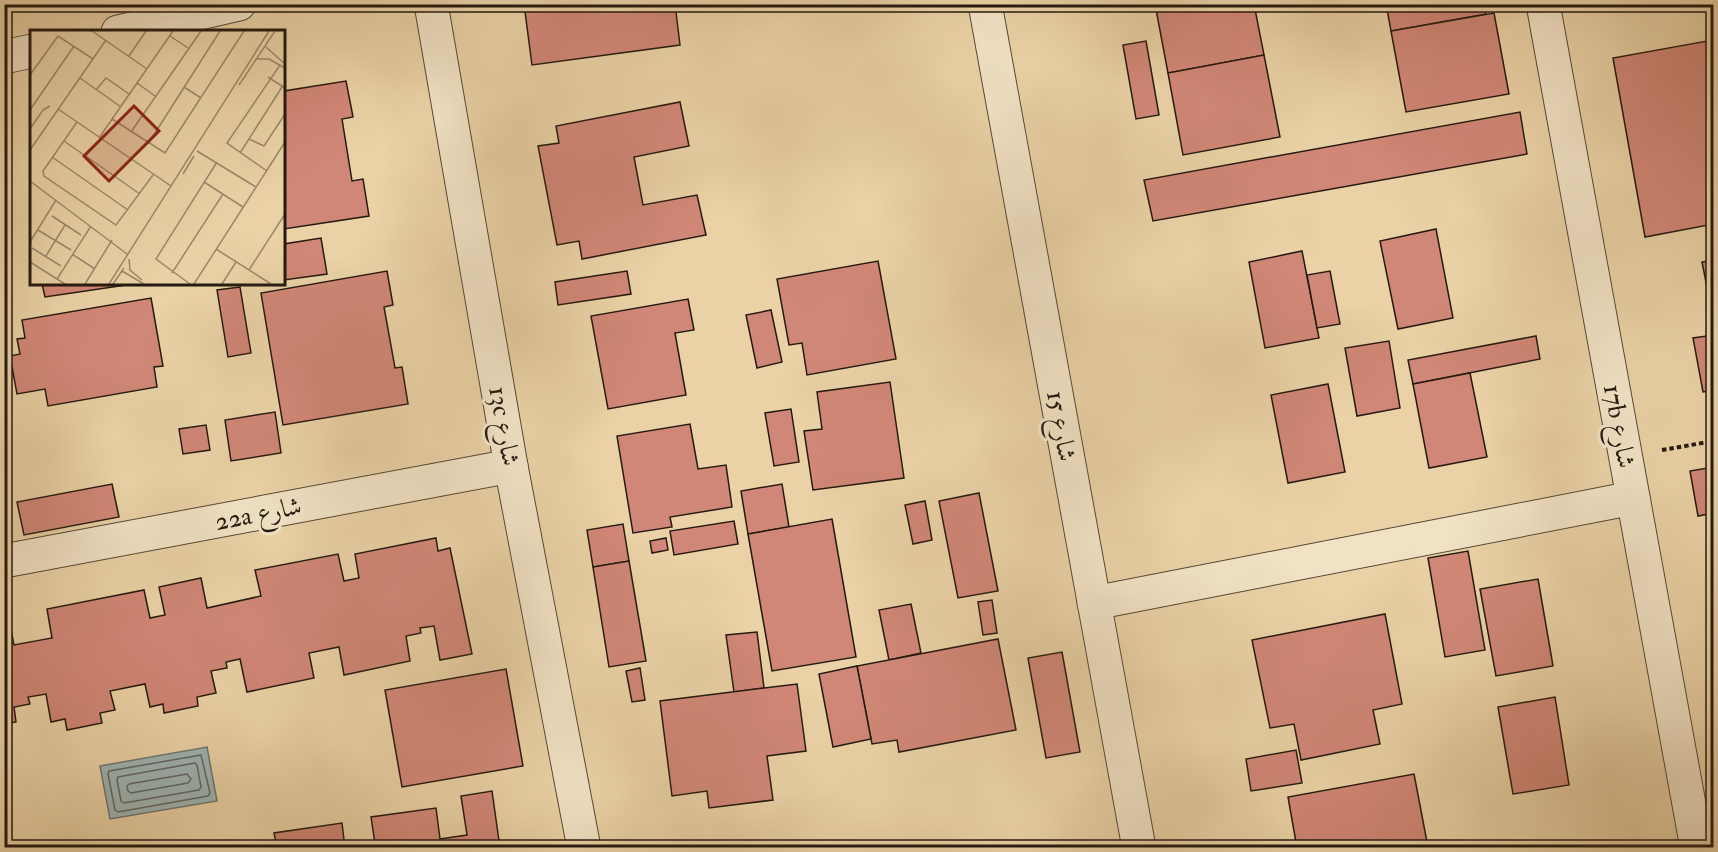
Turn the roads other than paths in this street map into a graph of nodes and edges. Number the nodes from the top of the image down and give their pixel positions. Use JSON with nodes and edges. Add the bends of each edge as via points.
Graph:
{"nodes":[{"id":1,"x":239,"y":4,"type":"edge"},
{"id":2,"x":431,"y":4,"type":"edge"},
{"id":3,"x":985,"y":4,"type":"edge"},
{"id":4,"x":1543,"y":4,"type":"edge"},
{"id":5,"x":127,"y":30,"type":"edge"},
{"id":6,"x":30,"y":51,"type":"edge"},
{"id":7,"x":4,"y":57,"type":"edge"},
{"id":8,"x":512,"y":466,"type":"junction"},
{"id":9,"x":1633,"y":498,"type":"junction"},
{"id":10,"x":4,"y":561,"type":"edge"},
{"id":11,"x":1094,"y":603,"type":"junction"},
{"id":12,"x":584,"y":848,"type":"edge"},
{"id":13,"x":1139,"y":848,"type":"edge"},
{"id":14,"x":1697,"y":848,"type":"edge"}],
"edges":[{"from":1,"to":5,"type":"street"},
{"from":2,"to":8,"type":"street","name":"13c شارع"},
{"from":3,"to":11,"type":"street","name":"شارع 15"},
{"from":4,"to":9,"type":"street","name":"17b شارع"},
{"from":6,"to":7,"type":"street"},
{"from":8,"to":10,"type":"street","name":"22a شارع"},
{"from":8,"to":12,"type":"street","name":"13c شارع"},
{"from":9,"to":11,"type":"street"},
{"from":9,"to":14,"type":"street","name":"17b شارع"},
{"from":11,"to":13,"type":"street","name":"شارع 15"}]}
